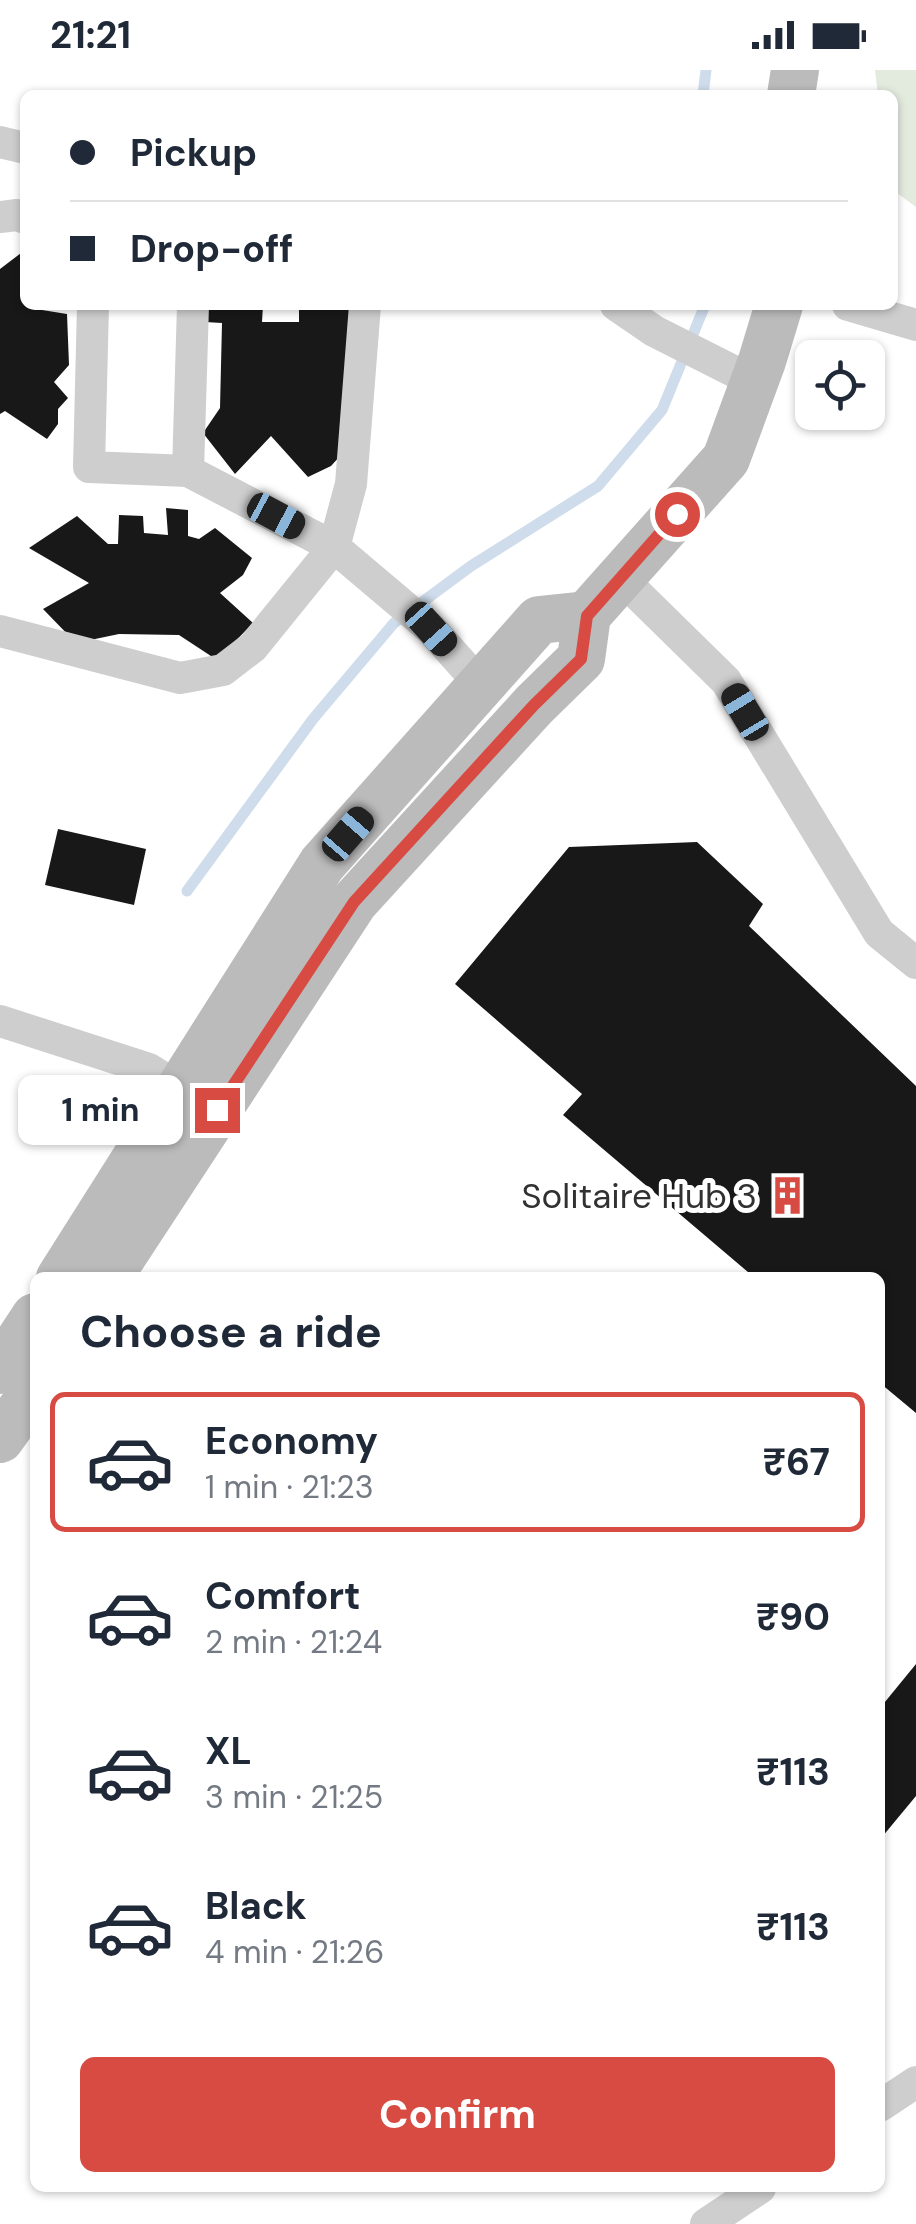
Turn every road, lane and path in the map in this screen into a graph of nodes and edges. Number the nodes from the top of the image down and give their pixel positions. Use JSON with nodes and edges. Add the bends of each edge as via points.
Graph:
{"nodes":[{"id":1,"x":93,"y":310,"type":"edge"},
{"id":2,"x":193,"y":310,"type":"edge"},
{"id":3,"x":366,"y":310,"type":"edge"},
{"id":4,"x":624,"y":310,"type":"edge"},
{"id":5,"x":777,"y":310,"type":"edge"},
{"id":6,"x":866,"y":310,"type":"edge"},
{"id":7,"x":916,"y":324,"type":"edge"},
{"id":8,"x":755,"y":382,"type":"junction"},
{"id":9,"x":188,"y":471,"type":"junction"},
{"id":10,"x":334,"y":547,"type":"junction"},
{"id":11,"x":620,"y":578,"type":"junction"},
{"id":12,"x":587,"y":616,"type":"junction"},
{"id":13,"x":0,"y":630,"type":"edge"},
{"id":14,"x":480,"y":684,"type":"junction"},
{"id":15,"x":916,"y":963,"type":"edge"},
{"id":16,"x":0,"y":1021,"type":"edge"},
{"id":17,"x":199,"y":1100,"type":"junction"},
{"id":18,"x":65,"y":1272,"type":"edge"},
{"id":19,"x":111,"y":1272,"type":"edge"},
{"id":20,"x":30,"y":1325,"type":"edge"},
{"id":21,"x":0,"y":1370,"type":"edge"},
{"id":22,"x":30,"y":1397,"type":"edge"},
{"id":23,"x":0,"y":1439,"type":"edge"},
{"id":24,"x":916,"y":2082,"type":"edge"},
{"id":25,"x":885,"y":2103,"type":"edge"},
{"id":26,"x":754,"y":2192,"type":"edge"},
{"id":27,"x":706,"y":2224,"type":"edge"}],
"edges":[{"from":1,"to":9,"type":"street","via":[[89,467]]},
{"from":2,"to":9,"type":"street"},
{"from":3,"to":10,"type":"street","via":[[351,484]]},
{"from":4,"to":8,"type":"street"},
{"from":5,"to":8,"type":"street"},
{"from":6,"to":7,"type":"street"},
{"from":8,"to":11,"type":"street","via":[[726,459]]},
{"from":9,"to":10,"type":"street"},
{"from":10,"to":13,"type":"street","via":[[253,647],[223,670],[180,678]]},
{"from":10,"to":14,"type":"street","via":[[431,629]]},
{"from":11,"to":12,"type":"street"},
{"from":11,"to":15,"type":"street","via":[[726,681],[879,933]]},
{"from":12,"to":14,"type":"street","via":[[539,620]]},
{"from":12,"to":17,"type":"street","via":[[581,659],[354,902]]},
{"from":14,"to":17,"type":"street","via":[[322,864]]},
{"from":16,"to":17,"type":"street","via":[[149,1070]]},
{"from":17,"to":18,"type":"street"},
{"from":17,"to":19,"type":"street"},
{"from":20,"to":21,"type":"street"},
{"from":22,"to":23,"type":"street"},
{"from":24,"to":25,"type":"street"},
{"from":26,"to":27,"type":"street"}]}
